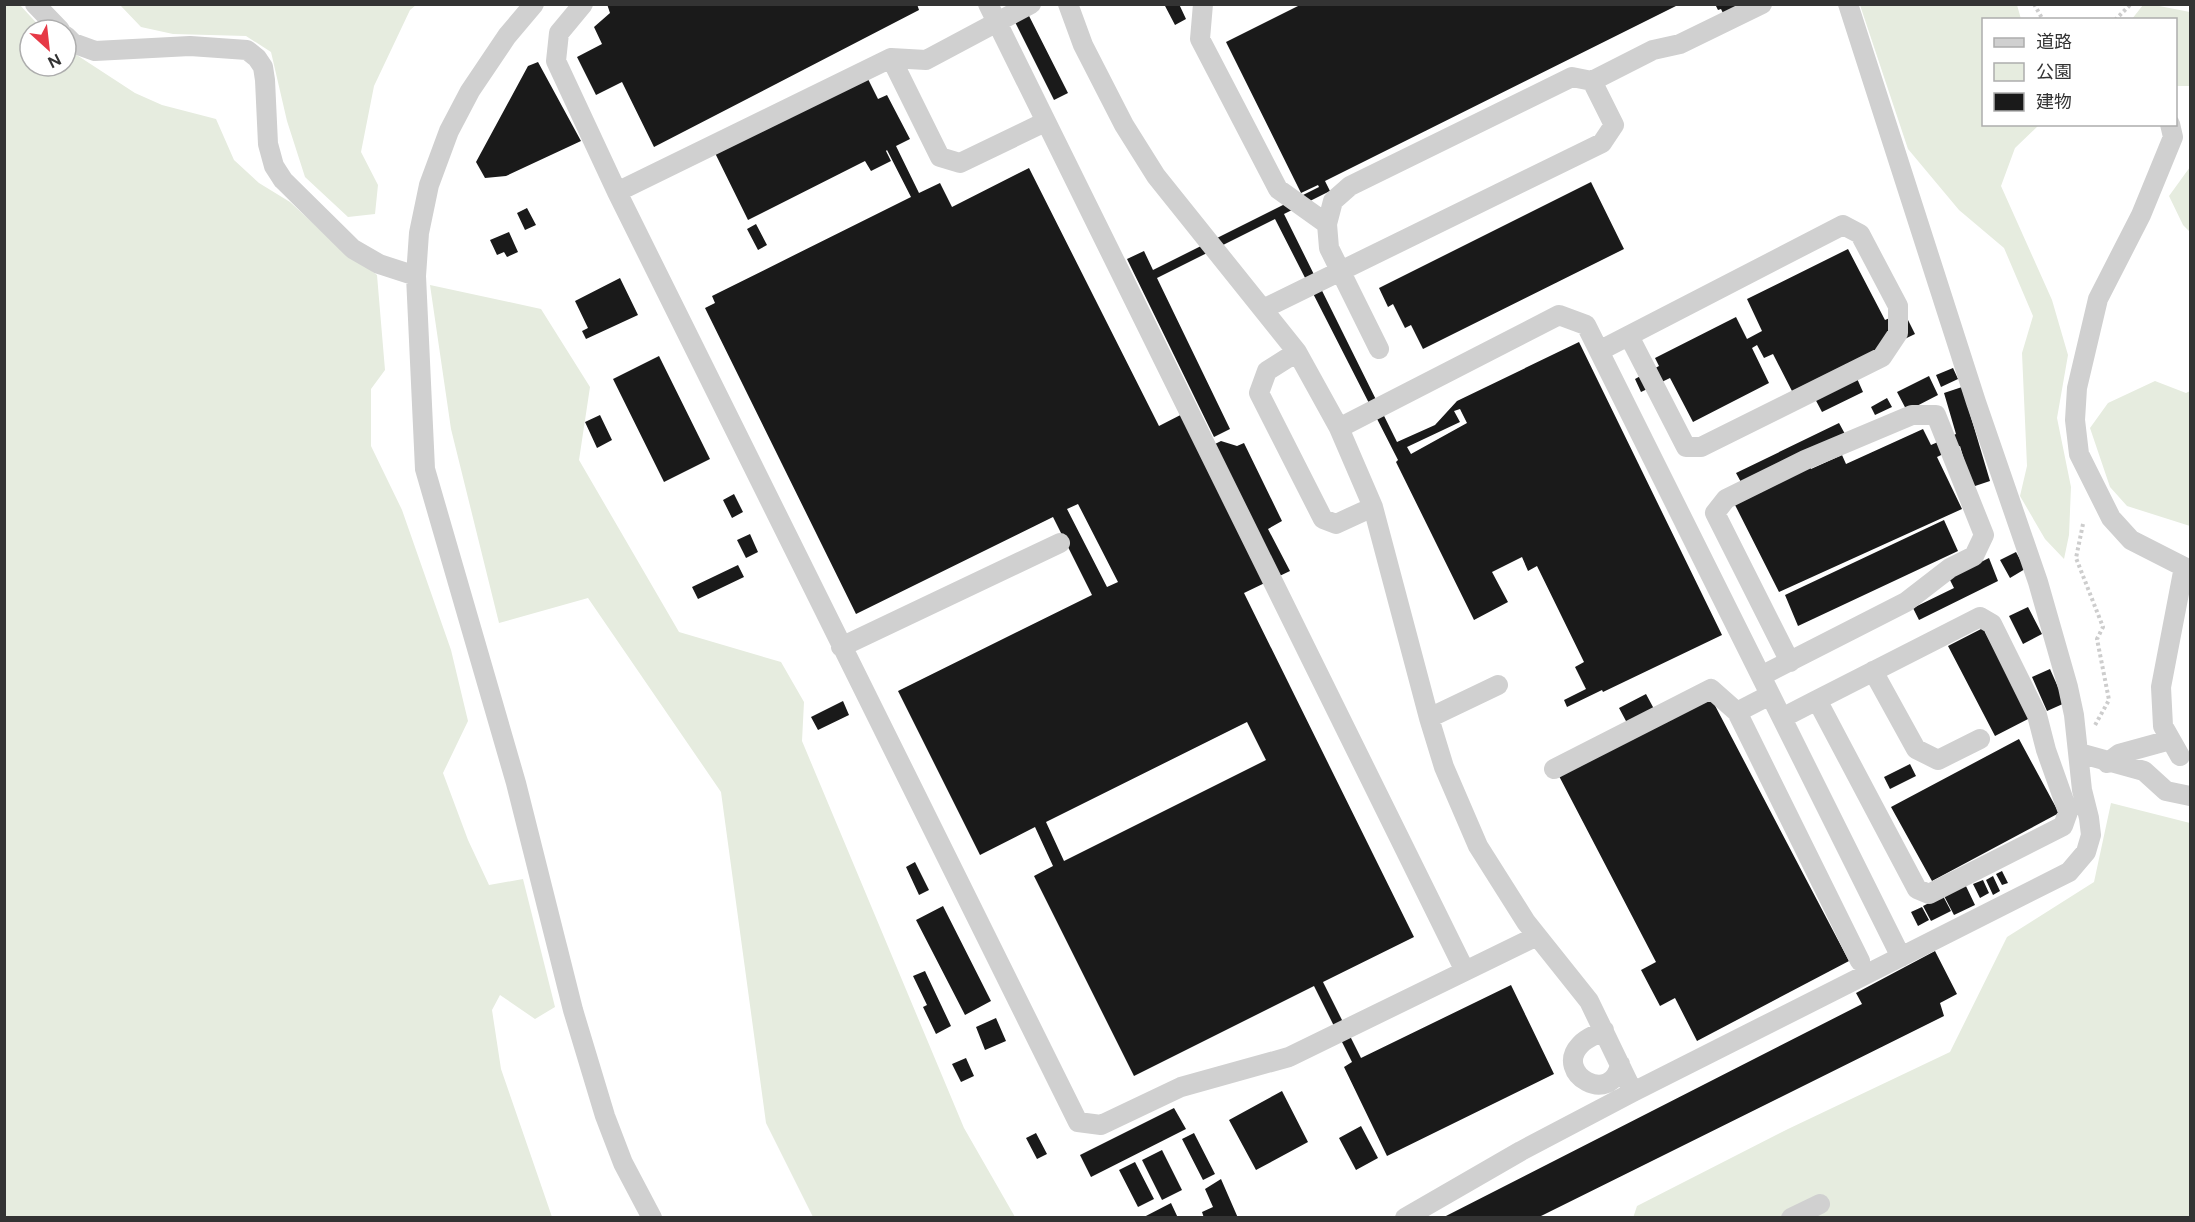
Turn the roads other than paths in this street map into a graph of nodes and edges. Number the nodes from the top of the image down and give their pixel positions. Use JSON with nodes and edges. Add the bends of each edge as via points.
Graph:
{"nodes":[{"id":1,"x":35,"y":4,"type":"edge"},
{"id":2,"x":534,"y":4,"type":"edge"},
{"id":3,"x":583,"y":4,"type":"edge"},
{"id":4,"x":988,"y":4,"type":"edge"},
{"id":5,"x":1031,"y":4,"type":"edge"},
{"id":6,"x":1068,"y":4,"type":"edge"},
{"id":7,"x":1203,"y":4,"type":"edge"},
{"id":8,"x":1762,"y":4,"type":"edge"},
{"id":9,"x":1848,"y":4,"type":"edge"},
{"id":10,"x":48,"y":18,"type":"edge"},
{"id":11,"x":997,"y":24,"type":"junction"},
{"id":12,"x":78,"y":45,"type":"edge"},
{"id":13,"x":891,"y":58,"type":"junction"},
{"id":14,"x":1592,"y":81,"type":"junction"},
{"id":15,"x":1045,"y":122,"type":"junction"},
{"id":16,"x":2170,"y":126,"type":"edge"},
{"id":17,"x":617,"y":192,"type":"junction"},
{"id":18,"x":1327,"y":224,"type":"junction"},
{"id":19,"x":1341,"y":271,"type":"junction"},
{"id":20,"x":416,"y":276,"type":"junction"},
{"id":21,"x":1263,"y":309,"type":"junction"},
{"id":22,"x":1629,"y":336,"type":"junction"},
{"id":23,"x":1379,"y":349,"type":"dead end"},
{"id":24,"x":1599,"y":351,"type":"junction"},
{"id":25,"x":1297,"y":352,"type":"junction"},
{"id":26,"x":1339,"y":428,"type":"junction"},
{"id":27,"x":1373,"y":507,"type":"junction"},
{"id":28,"x":1060,"y":543,"type":"dead end"},
{"id":29,"x":841,"y":647,"type":"junction"},
{"id":30,"x":1790,"y":662,"type":"junction"},
{"id":31,"x":1873,"y":671,"type":"junction"},
{"id":32,"x":1761,"y":676,"type":"junction"},
{"id":33,"x":1498,"y":685,"type":"dead end"},
{"id":34,"x":1770,"y":695,"type":"junction"},
{"id":35,"x":1817,"y":700,"type":"junction"},
{"id":36,"x":1737,"y":712,"type":"junction"},
{"id":37,"x":1429,"y":718,"type":"junction"},
{"id":38,"x":1782,"y":718,"type":"junction"},
{"id":39,"x":1980,"y":739,"type":"dead end"},
{"id":40,"x":2079,"y":753,"type":"junction"},
{"id":41,"x":2107,"y":763,"type":"junction"},
{"id":42,"x":1554,"y":769,"type":"dead end"},
{"id":43,"x":2190,"y":796,"type":"edge"},
{"id":44,"x":1537,"y":936,"type":"junction"},
{"id":45,"x":1901,"y":957,"type":"junction"},
{"id":46,"x":1860,"y":961,"type":"dead end"},
{"id":47,"x":1465,"y":971,"type":"junction"},
{"id":48,"x":1604,"y":1030,"type":"junction"},
{"id":49,"x":1620,"y":1064,"type":"junction"},
{"id":50,"x":1633,"y":1092,"type":"junction"},
{"id":51,"x":1820,"y":1204,"type":"dead end"},
{"id":52,"x":652,"y":1218,"type":"edge"},
{"id":53,"x":1405,"y":1218,"type":"edge"},
{"id":54,"x":1791,"y":1218,"type":"edge"}],
"edges":[{"from":1,"to":10,"type":"street"},
{"from":2,"to":20,"type":"street","via":[[470,91],[449,131],[429,185],[419,233]]},
{"from":3,"to":17,"type":"street","via":[[559,33],[556,61]]},
{"from":4,"to":11,"type":"street"},
{"from":5,"to":11,"type":"street"},
{"from":6,"to":21,"type":"street","via":[[1083,45],[1124,125],[1156,176]]},
{"from":7,"to":18,"type":"street","via":[[1200,39],[1278,189]]},
{"from":8,"to":14,"type":"street","via":[[1680,44],[1653,50]]},
{"from":9,"to":40,"type":"street","via":[[2038,582],[2068,687]]},
{"from":11,"to":13,"type":"street","via":[[926,60]]},
{"from":11,"to":15,"type":"street"},
{"from":12,"to":20,"type":"street","via":[[95,51],[190,46],[247,50],[262,67],[268,144],[282,180],[353,249],[379,264]]},
{"from":13,"to":15,"type":"street","via":[[940,157],[960,163]]},
{"from":13,"to":17,"type":"street"},
{"from":14,"to":18,"type":"street","via":[[1572,77],[1350,186],[1333,201]]},
{"from":14,"to":19,"type":"street","via":[[1614,125],[1602,143]]},
{"from":15,"to":47,"type":"street"},
{"from":16,"to":41,"type":"street","via":[[2173,137],[2141,214],[2098,299],[2077,388],[2074,420],[2079,454],[2111,518],[2131,540],[2184,567],[2161,687],[2163,726],[2175,748],[2119,754]]},
{"from":17,"to":29,"type":"street"},
{"from":18,"to":19,"type":"street","via":[[1329,248]]},
{"from":19,"to":21,"type":"street"},
{"from":19,"to":23,"type":"street"},
{"from":20,"to":52,"type":"street","via":[[425,469],[516,783],[576,1021],[605,1116]]},
{"from":21,"to":25,"type":"street"},
{"from":22,"to":22,"type":"street","via":[[1686,447],[1701,447],[1882,357],[1898,333],[1898,306],[1860,234],[1843,225]]},
{"from":22,"to":24,"type":"street"},
{"from":24,"to":26,"type":"street","via":[[1586,325],[1558,315]]},
{"from":24,"to":32,"type":"street"},
{"from":25,"to":26,"type":"street"},
{"from":25,"to":27,"type":"street","via":[[1267,370],[1260,393],[1323,519],[1336,524]]},
{"from":26,"to":27,"type":"street"},
{"from":27,"to":37,"type":"street"},
{"from":28,"to":29,"type":"street"},
{"from":29,"to":47,"type":"street","via":[[1078,1122],[1101,1125],[1181,1087],[1289,1057]]},
{"from":30,"to":30,"type":"street","via":[[1906,602],[1950,568],[1974,556],[1984,535],[1936,415],[1912,415],[1805,460],[1726,499],[1715,513]]},
{"from":30,"to":32,"type":"street"},
{"from":31,"to":35,"type":"street"},
{"from":31,"to":35,"type":"street","via":[[1980,617],[1992,624],[2037,715],[2068,812],[2063,826],[1929,894],[1917,889]]},
{"from":31,"to":39,"type":"street","via":[[1916,749],[1938,760]]},
{"from":32,"to":34,"type":"street"},
{"from":33,"to":37,"type":"street"},
{"from":34,"to":36,"type":"street"},
{"from":34,"to":38,"type":"street"},
{"from":35,"to":38,"type":"street"},
{"from":36,"to":42,"type":"street","via":[[1710,689]]},
{"from":36,"to":46,"type":"street"},
{"from":37,"to":44,"type":"street","via":[[1444,767],[1478,846]]},
{"from":38,"to":45,"type":"street"},
{"from":40,"to":41,"type":"street"},
{"from":40,"to":45,"type":"street","via":[[2091,835],[2086,852],[2069,872]]},
{"from":41,"to":43,"type":"street","via":[[2144,771],[2166,791]]},
{"from":44,"to":47,"type":"street"},
{"from":44,"to":48,"type":"street","via":[[1588,1001]]},
{"from":45,"to":50,"type":"street"},
{"from":48,"to":49,"type":"street"},
{"from":48,"to":49,"type":"street","via":[[1578,1047],[1573,1059],[1577,1074],[1589,1083],[1604,1084],[1614,1077]]},
{"from":49,"to":50,"type":"street"},
{"from":50,"to":53,"type":"street"},
{"from":51,"to":54,"type":"street"}]}
